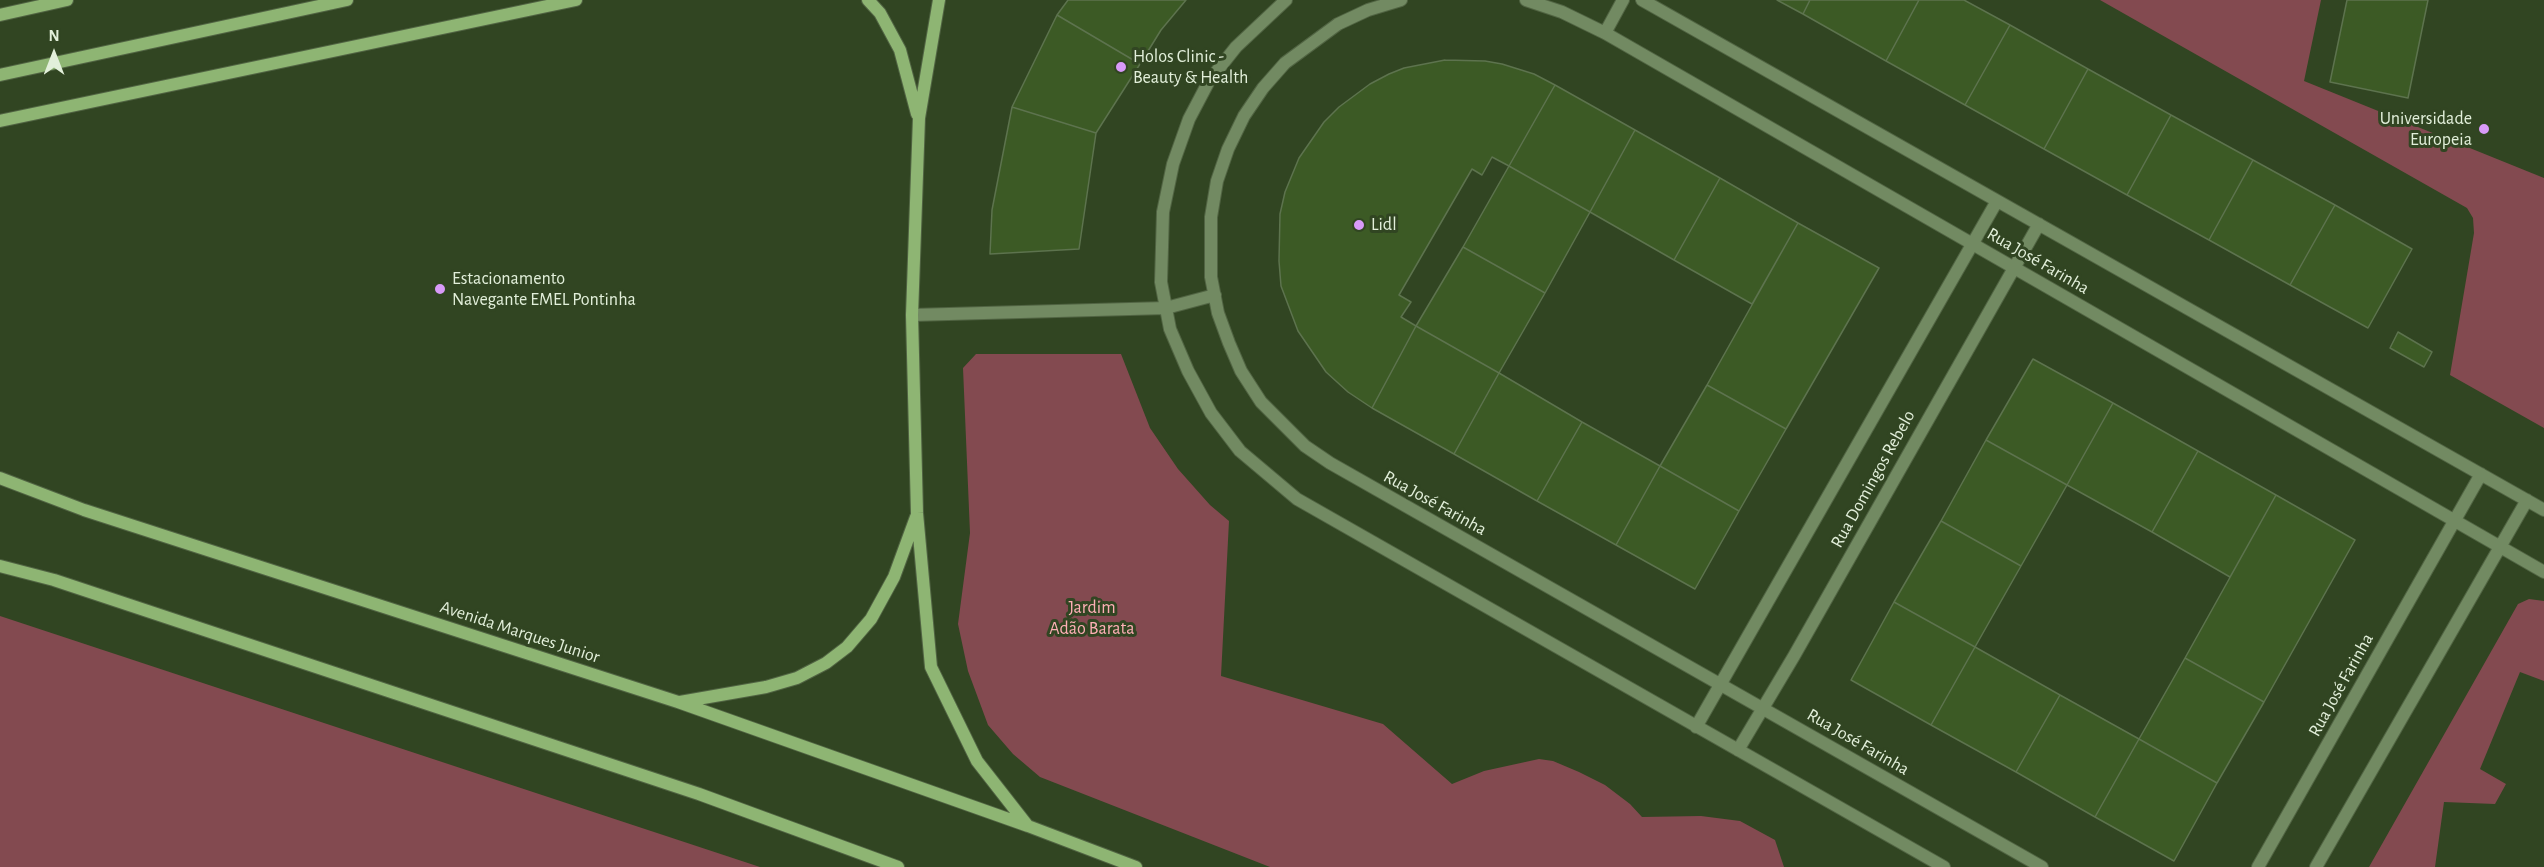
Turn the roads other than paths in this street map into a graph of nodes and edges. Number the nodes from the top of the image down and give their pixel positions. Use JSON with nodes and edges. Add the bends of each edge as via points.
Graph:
{"nodes":[{"id":1,"x":67,"y":0,"type":"edge"},
{"id":2,"x":347,"y":0,"type":"edge"},
{"id":3,"x":576,"y":0,"type":"edge"},
{"id":4,"x":868,"y":0,"type":"edge"},
{"id":5,"x":939,"y":0,"type":"edge"},
{"id":6,"x":1286,"y":0,"type":"edge"},
{"id":7,"x":1401,"y":0,"type":"edge"},
{"id":8,"x":1526,"y":0,"type":"edge"},
{"id":9,"x":1623,"y":0,"type":"edge"},
{"id":10,"x":1642,"y":0,"type":"edge"},
{"id":11,"x":0,"y":15,"type":"edge"},
{"id":12,"x":1605,"y":33,"type":"junction"},
{"id":13,"x":0,"y":75,"type":"edge"},
{"id":14,"x":919,"y":118,"type":"junction"},
{"id":15,"x":0,"y":121,"type":"edge"},
{"id":16,"x":1997,"y":201,"type":"junction"},
{"id":17,"x":2039,"y":224,"type":"junction"},
{"id":18,"x":1972,"y":244,"type":"junction"},
{"id":19,"x":2014,"y":268,"type":"junction"},
{"id":20,"x":1215,"y":295,"type":"junction"},
{"id":21,"x":1166,"y":308,"type":"junction"},
{"id":22,"x":912,"y":315,"type":"junction"},
{"id":23,"x":2481,"y":474,"type":"junction"},
{"id":24,"x":0,"y":478,"type":"edge"},
{"id":25,"x":2527,"y":500,"type":"junction"},
{"id":26,"x":2544,"y":510,"type":"edge"},
{"id":27,"x":918,"y":513,"type":"junction"},
{"id":28,"x":2454,"y":520,"type":"junction"},
{"id":29,"x":2499,"y":547,"type":"junction"},
{"id":30,"x":0,"y":566,"type":"edge"},
{"id":31,"x":2544,"y":572,"type":"edge"},
{"id":32,"x":1721,"y":685,"type":"junction"},
{"id":33,"x":678,"y":702,"type":"junction"},
{"id":34,"x":1763,"y":709,"type":"junction"},
{"id":35,"x":1696,"y":727,"type":"junction"},
{"id":36,"x":1738,"y":750,"type":"junction"},
{"id":37,"x":1028,"y":826,"type":"junction"},
{"id":38,"x":898,"y":867,"type":"edge"},
{"id":39,"x":1136,"y":867,"type":"edge"},
{"id":40,"x":1944,"y":867,"type":"edge"},
{"id":41,"x":2042,"y":867,"type":"edge"},
{"id":42,"x":2258,"y":867,"type":"edge"},
{"id":43,"x":2316,"y":867,"type":"edge"}],
"edges":[{"from":1,"to":11,"type":"main road"},
{"from":2,"to":13,"type":"main road"},
{"from":3,"to":15,"type":"main road"},
{"from":4,"to":14,"type":"main road","via":[[880,13],[900,50]]},
{"from":5,"to":14,"type":"main road"},
{"from":6,"to":21,"type":"street","via":[[1236,47],[1209,81],[1189,119],[1173,164],[1163,212],[1161,282]]},
{"from":7,"to":20,"type":"street","name":"Rua José Farinha","via":[[1338,24],[1311,43],[1285,63],[1244,116],[1228,148],[1211,217]]},
{"from":8,"to":12,"type":"street","name":"Rua José Farinha"},
{"from":9,"to":12,"type":"street"},
{"from":10,"to":16,"type":"street","name":"Rua José Farinha"},
{"from":12,"to":18,"type":"street","name":"Rua José Farinha"},
{"from":14,"to":22,"type":"main road"},
{"from":16,"to":17,"type":"street","name":"Rua José Farinha"},
{"from":16,"to":18,"type":"street","name":"Rua Domingos Rebelo"},
{"from":17,"to":19,"type":"street","name":"Rua Domingos Rebelo"},
{"from":17,"to":23,"type":"street","name":"Rua José Farinha"},
{"from":18,"to":19,"type":"street","name":"Rua José Farinha"},
{"from":18,"to":32,"type":"street","name":"Rua Domingos Rebelo"},
{"from":19,"to":28,"type":"street","name":"Rua José Farinha"},
{"from":19,"to":34,"type":"street","name":"Rua Domingos Rebelo"},
{"from":20,"to":21,"type":"street"},
{"from":20,"to":32,"type":"street","name":"Rua José Farinha","via":[[1241,371],[1261,402],[1305,446]]},
{"from":21,"to":22,"type":"street"},
{"from":21,"to":35,"type":"street","via":[[1170,329],[1211,413],[1240,450],[1297,499]]},
{"from":22,"to":27,"type":"main road"},
{"from":23,"to":25,"type":"street","name":"Rua José Farinha"},
{"from":23,"to":28,"type":"street","name":"Rua José Farinha"},
{"from":24,"to":33,"type":"main road","name":"Avenida Marques Junior","via":[[84,510]]},
{"from":25,"to":26,"type":"street","name":"Rua José Farinha"},
{"from":25,"to":29,"type":"street"},
{"from":27,"to":33,"type":"main road","via":[[894,578],[871,619],[847,647],[796,678]]},
{"from":27,"to":37,"type":"main road","via":[[932,667],[977,761]]},
{"from":28,"to":29,"type":"street","name":"Rua José Farinha"},
{"from":28,"to":42,"type":"street","name":"Rua José Farinha"},
{"from":29,"to":31,"type":"street","name":"Rua José Farinha"},
{"from":29,"to":43,"type":"street"},
{"from":30,"to":38,"type":"main road","via":[[54,580],[699,794]]},
{"from":32,"to":34,"type":"street","name":"Rua José Farinha"},
{"from":32,"to":35,"type":"street","name":"Rua Domingos Rebelo"},
{"from":33,"to":37,"type":"main road","name":"Avenida Marques Junior"},
{"from":34,"to":36,"type":"street","name":"Rua Domingos Rebelo"},
{"from":34,"to":41,"type":"street","name":"Rua José Farinha"},
{"from":35,"to":36,"type":"street"},
{"from":36,"to":40,"type":"street"},
{"from":37,"to":39,"type":"main road","name":"Avenida Marques Junior"}]}
